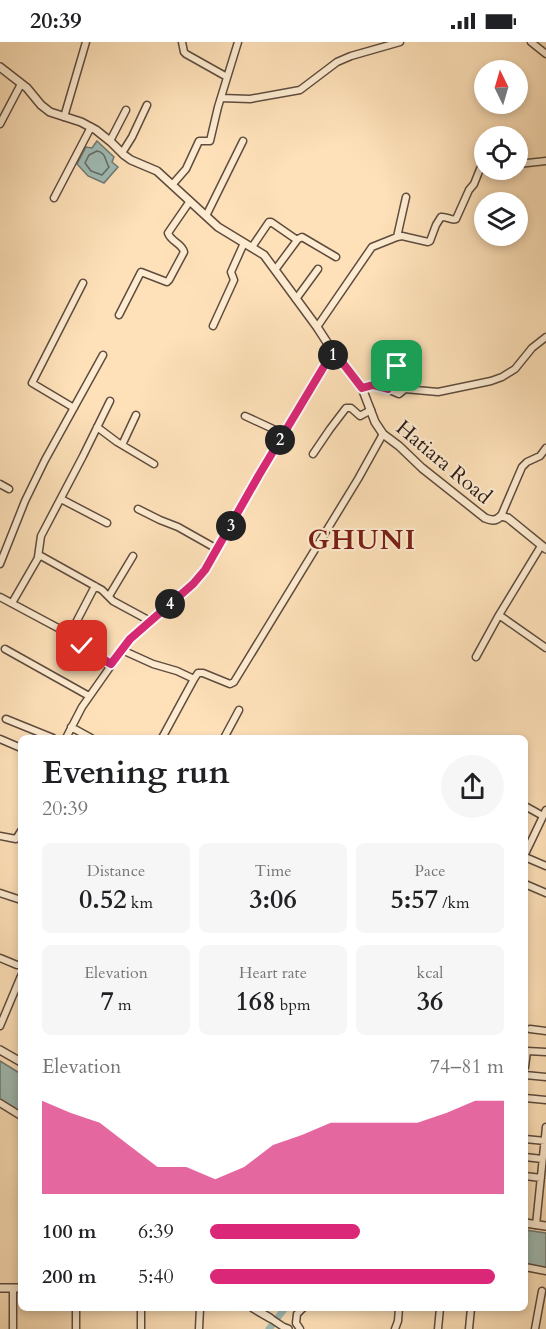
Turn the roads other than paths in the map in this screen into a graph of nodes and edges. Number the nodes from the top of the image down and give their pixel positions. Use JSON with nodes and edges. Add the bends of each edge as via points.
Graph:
{"nodes":[{"id":1,"x":87,"y":42,"type":"edge"},
{"id":2,"x":182,"y":42,"type":"edge"},
{"id":3,"x":238,"y":42,"type":"edge"},
{"id":4,"x":400,"y":42,"type":"edge"},
{"id":5,"x":531,"y":42,"type":"edge"},
{"id":6,"x":546,"y":54,"type":"edge"},
{"id":7,"x":0,"y":67,"type":"edge"},
{"id":8,"x":227,"y":77,"type":"junction"},
{"id":9,"x":21,"y":84,"type":"junction"},
{"id":10,"x":221,"y":98,"type":"junction"},
{"id":11,"x":147,"y":105,"type":"dead end"},
{"id":12,"x":126,"y":110,"type":"dead end"},
{"id":13,"x":64,"y":117,"type":"junction"},
{"id":14,"x":0,"y":124,"type":"edge"},
{"id":15,"x":91,"y":127,"type":"junction"},
{"id":16,"x":110,"y":141,"type":"junction"},
{"id":17,"x":243,"y":141,"type":"dead end"},
{"id":18,"x":122,"y":153,"type":"junction"},
{"id":19,"x":546,"y":161,"type":"edge"},
{"id":20,"x":528,"y":163,"type":"edge"},
{"id":21,"x":476,"y":180,"type":"edge"},
{"id":22,"x":172,"y":185,"type":"junction"},
{"id":23,"x":406,"y":197,"type":"dead end"},
{"id":24,"x":54,"y":198,"type":"dead end"},
{"id":25,"x":190,"y":201,"type":"junction"},
{"id":26,"x":206,"y":216,"type":"junction"},
{"id":27,"x":397,"y":237,"type":"junction"},
{"id":28,"x":297,"y":240,"type":"junction"},
{"id":29,"x":244,"y":243,"type":"junction"},
{"id":30,"x":252,"y":248,"type":"junction"},
{"id":31,"x":336,"y":257,"type":"dead end"},
{"id":32,"x":318,"y":269,"type":"dead end"},
{"id":33,"x":275,"y":270,"type":"junction"},
{"id":34,"x":83,"y":283,"type":"dead end"},
{"id":35,"x":296,"y":299,"type":"junction"},
{"id":36,"x":119,"y":315,"type":"dead end"},
{"id":37,"x":213,"y":326,"type":"dead end"},
{"id":38,"x":317,"y":327,"type":"junction"},
{"id":39,"x":546,"y":337,"type":"edge"},
{"id":40,"x":394,"y":348,"type":"dead end"},
{"id":41,"x":335,"y":353,"type":"junction"},
{"id":42,"x":103,"y":355,"type":"dead end"},
{"id":43,"x":362,"y":388,"type":"junction"},
{"id":44,"x":388,"y":389,"type":"junction"},
{"id":45,"x":110,"y":401,"type":"dead end"},
{"id":46,"x":74,"y":408,"type":"junction"},
{"id":47,"x":370,"y":410,"type":"junction"},
{"id":48,"x":136,"y":415,"type":"dead end"},
{"id":49,"x":245,"y":416,"type":"dead end"},
{"id":50,"x":97,"y":427,"type":"junction"},
{"id":51,"x":284,"y":434,"type":"junction"},
{"id":52,"x":382,"y":434,"type":"junction"},
{"id":53,"x":122,"y":445,"type":"junction"},
{"id":54,"x":546,"y":448,"type":"edge"},
{"id":55,"x":313,"y":454,"type":"dead end"},
{"id":56,"x":153,"y":464,"type":"dead end"},
{"id":57,"x":0,"y":484,"type":"edge"},
{"id":58,"x":9,"y":489,"type":"dead end"},
{"id":59,"x":61,"y":499,"type":"junction"},
{"id":60,"x":138,"y":508,"type":"dead end"},
{"id":61,"x":501,"y":516,"type":"junction"},
{"id":62,"x":107,"y":523,"type":"dead end"},
{"id":63,"x":544,"y":547,"type":"edge"},
{"id":64,"x":217,"y":549,"type":"junction"},
{"id":65,"x":133,"y":556,"type":"dead end"},
{"id":66,"x":38,"y":558,"type":"junction"},
{"id":67,"x":0,"y":564,"type":"edge"},
{"id":68,"x":95,"y":586,"type":"junction"},
{"id":69,"x":109,"y":596,"type":"junction"},
{"id":70,"x":0,"y":597,"type":"edge"},
{"id":71,"x":12,"y":603,"type":"junction"},
{"id":72,"x":498,"y":615,"type":"junction"},
{"id":73,"x":150,"y":621,"type":"junction"},
{"id":74,"x":69,"y":636,"type":"junction"},
{"id":75,"x":546,"y":648,"type":"edge"},
{"id":76,"x":5,"y":649,"type":"dead end"},
{"id":77,"x":122,"y":650,"type":"junction"},
{"id":78,"x":476,"y":657,"type":"dead end"},
{"id":79,"x":111,"y":664,"type":"junction"},
{"id":80,"x":194,"y":679,"type":"junction"},
{"id":81,"x":90,"y":696,"type":"junction"},
{"id":82,"x":238,"y":710,"type":"dead end"},
{"id":83,"x":6,"y":718,"type":"dead end"},
{"id":84,"x":71,"y":727,"type":"junction"},
{"id":85,"x":46,"y":735,"type":"edge"},
{"id":86,"x":67,"y":735,"type":"edge"},
{"id":87,"x":86,"y":735,"type":"edge"},
{"id":88,"x":164,"y":735,"type":"edge"},
{"id":89,"x":226,"y":735,"type":"edge"},
{"id":90,"x":0,"y":739,"type":"edge"},
{"id":91,"x":18,"y":747,"type":"edge"},
{"id":92,"x":528,"y":808,"type":"edge"},
{"id":93,"x":544,"y":813,"type":"edge"},
{"id":94,"x":0,"y":836,"type":"edge"},
{"id":95,"x":18,"y":836,"type":"edge"},
{"id":96,"x":528,"y":841,"type":"edge"},
{"id":97,"x":528,"y":857,"type":"edge"},
{"id":98,"x":546,"y":866,"type":"edge"},
{"id":99,"x":528,"y":885,"type":"edge"},
{"id":100,"x":0,"y":893,"type":"edge"},
{"id":101,"x":546,"y":893,"type":"edge"},
{"id":102,"x":18,"y":899,"type":"edge"},
{"id":103,"x":0,"y":958,"type":"edge"},
{"id":104,"x":18,"y":965,"type":"edge"},
{"id":105,"x":18,"y":983,"type":"edge"},
{"id":106,"x":0,"y":1026,"type":"edge"},
{"id":107,"x":530,"y":1029,"type":"dead end"},
{"id":108,"x":546,"y":1031,"type":"edge"},
{"id":109,"x":0,"y":1050,"type":"edge"},
{"id":110,"x":528,"y":1051,"type":"edge"},
{"id":111,"x":546,"y":1052,"type":"edge"},
{"id":112,"x":18,"y":1060,"type":"edge"},
{"id":113,"x":528,"y":1075,"type":"edge"},
{"id":114,"x":546,"y":1077,"type":"edge"},
{"id":115,"x":528,"y":1098,"type":"edge"},
{"id":116,"x":546,"y":1100,"type":"edge"},
{"id":117,"x":0,"y":1103,"type":"edge"},
{"id":118,"x":18,"y":1114,"type":"edge"},
{"id":119,"x":546,"y":1126,"type":"edge"},
{"id":120,"x":528,"y":1139,"type":"edge"},
{"id":121,"x":544,"y":1141,"type":"junction"},
{"id":122,"x":528,"y":1158,"type":"edge"},
{"id":123,"x":544,"y":1161,"type":"edge"},
{"id":124,"x":528,"y":1176,"type":"edge"},
{"id":125,"x":541,"y":1178,"type":"junction"},
{"id":126,"x":528,"y":1224,"type":"edge"},
{"id":127,"x":536,"y":1225,"type":"junction"},
{"id":128,"x":546,"y":1226,"type":"edge"},
{"id":129,"x":528,"y":1268,"type":"edge"},
{"id":130,"x":546,"y":1271,"type":"edge"},
{"id":131,"x":0,"y":1288,"type":"edge"},
{"id":132,"x":17,"y":1288,"type":"edge"},
{"id":133,"x":542,"y":1291,"type":"dead end"},
{"id":134,"x":76,"y":1311,"type":"edge"},
{"id":135,"x":141,"y":1311,"type":"edge"},
{"id":136,"x":200,"y":1311,"type":"edge"},
{"id":137,"x":258,"y":1311,"type":"edge"},
{"id":138,"x":300,"y":1311,"type":"edge"},
{"id":139,"x":399,"y":1311,"type":"edge"},
{"id":140,"x":440,"y":1311,"type":"edge"},
{"id":141,"x":471,"y":1311,"type":"edge"},
{"id":142,"x":270,"y":1318,"type":"joint"},
{"id":143,"x":287,"y":1328,"type":"edge"},
{"id":144,"x":13,"y":1329,"type":"edge"},
{"id":145,"x":76,"y":1329,"type":"edge"},
{"id":146,"x":141,"y":1329,"type":"edge"},
{"id":147,"x":200,"y":1329,"type":"edge"},
{"id":148,"x":300,"y":1329,"type":"edge"},
{"id":149,"x":395,"y":1329,"type":"edge"},
{"id":150,"x":438,"y":1329,"type":"edge"},
{"id":151,"x":469,"y":1329,"type":"edge"},
{"id":152,"x":535,"y":1329,"type":"edge"}],
"edges":[{"from":1,"to":13,"type":"street"},
{"from":2,"to":8,"type":"street","via":[[186,54]]},
{"from":3,"to":8,"type":"street"},
{"from":4,"to":10,"type":"street","via":[[337,62],[295,92],[250,99]]},
{"from":5,"to":6,"type":"street"},
{"from":7,"to":9,"type":"street","name":"Hatiara Road"},
{"from":8,"to":10,"type":"street"},
{"from":9,"to":13,"type":"street","name":"Hatiara Road","via":[[50,112]]},
{"from":9,"to":14,"type":"street"},
{"from":10,"to":22,"type":"street","via":[[210,141],[199,141],[186,169]]},
{"from":11,"to":18,"type":"street"},
{"from":12,"to":16,"type":"street"},
{"from":13,"to":15,"type":"street","name":"Hatiara Road"},
{"from":15,"to":16,"type":"street","name":"Hatiara Road"},
{"from":15,"to":24,"type":"street"},
{"from":16,"to":18,"type":"street","name":"Hatiara Road"},
{"from":17,"to":26,"type":"street"},
{"from":18,"to":22,"type":"street","name":"Hatiara Road","via":[[157,171]]},
{"from":19,"to":20,"type":"street"},
{"from":21,"to":27,"type":"street","via":[[456,219],[440,218],[430,241]]},
{"from":22,"to":25,"type":"street","name":"Hatiara Road"},
{"from":23,"to":27,"type":"street"},
{"from":25,"to":26,"type":"street","name":"Hatiara Road"},
{"from":25,"to":36,"type":"street","via":[[168,233],[184,252],[169,280],[141,272]]},
{"from":26,"to":29,"type":"street","name":"Hatiara Road"},
{"from":27,"to":38,"type":"street","via":[[367,252]]},
{"from":28,"to":30,"type":"street","via":[[269,222]]},
{"from":28,"to":31,"type":"street","via":[[303,238]]},
{"from":28,"to":33,"type":"street"},
{"from":29,"to":30,"type":"street","name":"Hatiara Road"},
{"from":29,"to":37,"type":"street","via":[[231,272],[234,280]]},
{"from":30,"to":33,"type":"street","name":"Hatiara Road","via":[[264,255]]},
{"from":32,"to":35,"type":"street"},
{"from":33,"to":35,"type":"street","name":"Hatiara Road"},
{"from":34,"to":46,"type":"street","via":[[32,383]]},
{"from":35,"to":38,"type":"street","name":"Hatiara Road"},
{"from":38,"to":41,"type":"street","name":"Hatiara Road"},
{"from":39,"to":44,"type":"street","via":[[515,369],[491,381],[438,392],[405,389],[399,394]]},
{"from":40,"to":44,"type":"street","via":[[397,366]]},
{"from":41,"to":43,"type":"street","name":"Hatiara Road"},
{"from":41,"to":51,"type":"street"},
{"from":42,"to":46,"type":"street"},
{"from":43,"to":44,"type":"street","via":[[373,385]]},
{"from":43,"to":47,"type":"street","name":"Hatiara Road"},
{"from":45,"to":50,"type":"street"},
{"from":46,"to":67,"type":"street","via":[[25,501]]},
{"from":47,"to":52,"type":"street","name":"Hatiara Road"},
{"from":47,"to":55,"type":"street","via":[[361,416],[346,408]]},
{"from":48,"to":53,"type":"street"},
{"from":49,"to":51,"type":"street"},
{"from":50,"to":53,"type":"street"},
{"from":50,"to":59,"type":"street"},
{"from":51,"to":64,"type":"street"},
{"from":52,"to":61,"type":"street","name":"Hatiara Road","via":[[485,518],[494,521]]},
{"from":52,"to":80,"type":"street","via":[[234,682],[203,673]]},
{"from":53,"to":56,"type":"street"},
{"from":54,"to":61,"type":"street","via":[[522,467]]},
{"from":57,"to":58,"type":"street"},
{"from":59,"to":62,"type":"street"},
{"from":59,"to":66,"type":"street","via":[[41,536]]},
{"from":60,"to":64,"type":"street"},
{"from":61,"to":63,"type":"street","name":"Hatiara Road"},
{"from":63,"to":72,"type":"street"},
{"from":64,"to":73,"type":"street","via":[[199,578]]},
{"from":65,"to":69,"type":"street"},
{"from":66,"to":68,"type":"street","via":[[43,556]]},
{"from":66,"to":71,"type":"street"},
{"from":68,"to":69,"type":"street"},
{"from":68,"to":74,"type":"street"},
{"from":69,"to":73,"type":"street"},
{"from":70,"to":71,"type":"street"},
{"from":71,"to":74,"type":"street"},
{"from":72,"to":75,"type":"street"},
{"from":72,"to":78,"type":"street"},
{"from":73,"to":77,"type":"street"},
{"from":74,"to":79,"type":"street"},
{"from":76,"to":81,"type":"street"},
{"from":77,"to":79,"type":"street"},
{"from":77,"to":80,"type":"street"},
{"from":79,"to":81,"type":"street"},
{"from":80,"to":88,"type":"street"},
{"from":81,"to":84,"type":"street"},
{"from":82,"to":89,"type":"street"},
{"from":83,"to":85,"type":"street"},
{"from":84,"to":86,"type":"street"},
{"from":84,"to":87,"type":"street"},
{"from":90,"to":91,"type":"street"},
{"from":92,"to":93,"type":"street"},
{"from":93,"to":96,"type":"street"},
{"from":94,"to":95,"type":"street","via":[[16,839]]},
{"from":97,"to":98,"type":"street"},
{"from":99,"to":101,"type":"street"},
{"from":100,"to":102,"type":"street"},
{"from":103,"to":104,"type":"street"},
{"from":105,"to":106,"type":"street"},
{"from":107,"to":108,"type":"street"},
{"from":109,"to":112,"type":"street"},
{"from":110,"to":111,"type":"street"},
{"from":113,"to":114,"type":"street"},
{"from":115,"to":116,"type":"street"},
{"from":117,"to":118,"type":"street"},
{"from":119,"to":121,"type":"street"},
{"from":120,"to":121,"type":"street"},
{"from":121,"to":123,"type":"street"},
{"from":122,"to":123,"type":"street"},
{"from":123,"to":125,"type":"street"},
{"from":124,"to":125,"type":"street"},
{"from":125,"to":127,"type":"street"},
{"from":126,"to":127,"type":"street"},
{"from":127,"to":128,"type":"street"},
{"from":129,"to":130,"type":"street"},
{"from":131,"to":132,"type":"street"},
{"from":132,"to":144,"type":"street"},
{"from":133,"to":152,"type":"street"},
{"from":134,"to":145,"type":"street"},
{"from":135,"to":146,"type":"street"},
{"from":136,"to":147,"type":"street"},
{"from":137,"to":142,"type":"street"},
{"from":138,"to":148,"type":"street","via":[[296,1323]]},
{"from":139,"to":149,"type":"street"},
{"from":140,"to":150,"type":"street"},
{"from":141,"to":151,"type":"street"},
{"from":142,"to":143,"type":"street"}]}
